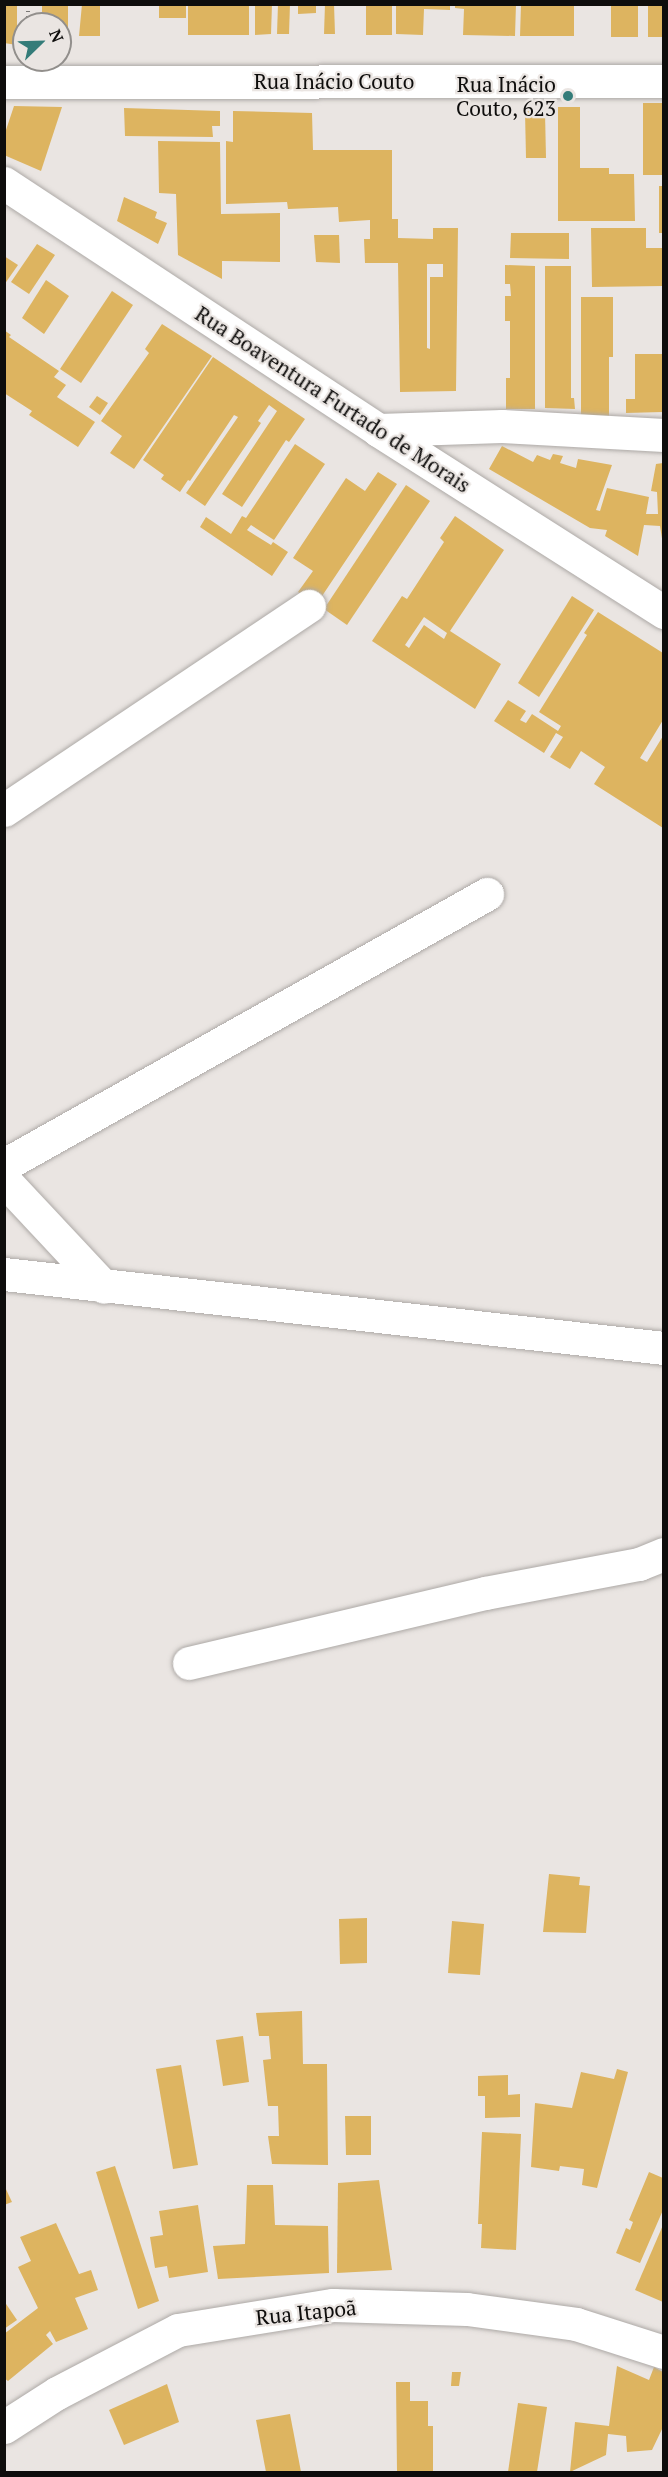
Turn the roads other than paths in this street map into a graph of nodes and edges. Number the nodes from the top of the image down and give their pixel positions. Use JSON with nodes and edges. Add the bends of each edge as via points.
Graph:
{"nodes":[{"id":1,"x":663,"y":81,"type":"edge"},
{"id":2,"x":4,"y":82,"type":"edge"},
{"id":3,"x":4,"y":183,"type":"edge"},
{"id":4,"x":378,"y":430,"type":"junction"},
{"id":5,"x":663,"y":435,"type":"edge"},
{"id":6,"x":309,"y":606,"type":"dead end"},
{"id":7,"x":663,"y":612,"type":"edge"},
{"id":8,"x":4,"y":810,"type":"edge"},
{"id":9,"x":487,"y":894,"type":"dead end"},
{"id":10,"x":4,"y":1166,"type":"edge"},
{"id":11,"x":4,"y":1180,"type":"edge"},
{"id":12,"x":4,"y":1274,"type":"edge"},
{"id":13,"x":104,"y":1287,"type":"junction"},
{"id":14,"x":663,"y":1348,"type":"edge"},
{"id":15,"x":663,"y":1554,"type":"edge"},
{"id":16,"x":189,"y":1663,"type":"dead end"},
{"id":17,"x":663,"y":2352,"type":"edge"},
{"id":18,"x":4,"y":2427,"type":"edge"}],
"edges":[{"from":1,"to":2,"type":"street","name":"Rua Inácio Couto"},
{"from":3,"to":4,"type":"street","name":"Rua Boaventura Furtado de Morais"},
{"from":4,"to":5,"type":"street","via":[[502,426]]},
{"from":4,"to":7,"type":"street","name":"Rua Boaventura Furtado de Morais"},
{"from":6,"to":8,"type":"street"},
{"from":9,"to":10,"type":"street"},
{"from":11,"to":13,"type":"street"},
{"from":12,"to":13,"type":"street"},
{"from":13,"to":14,"type":"street"},
{"from":15,"to":16,"type":"street","via":[[639,1564],[485,1593]]},
{"from":17,"to":18,"type":"street","name":"Rua Itapoã","via":[[576,2324],[467,2309],[333,2305],[178,2330],[57,2393]]}]}
